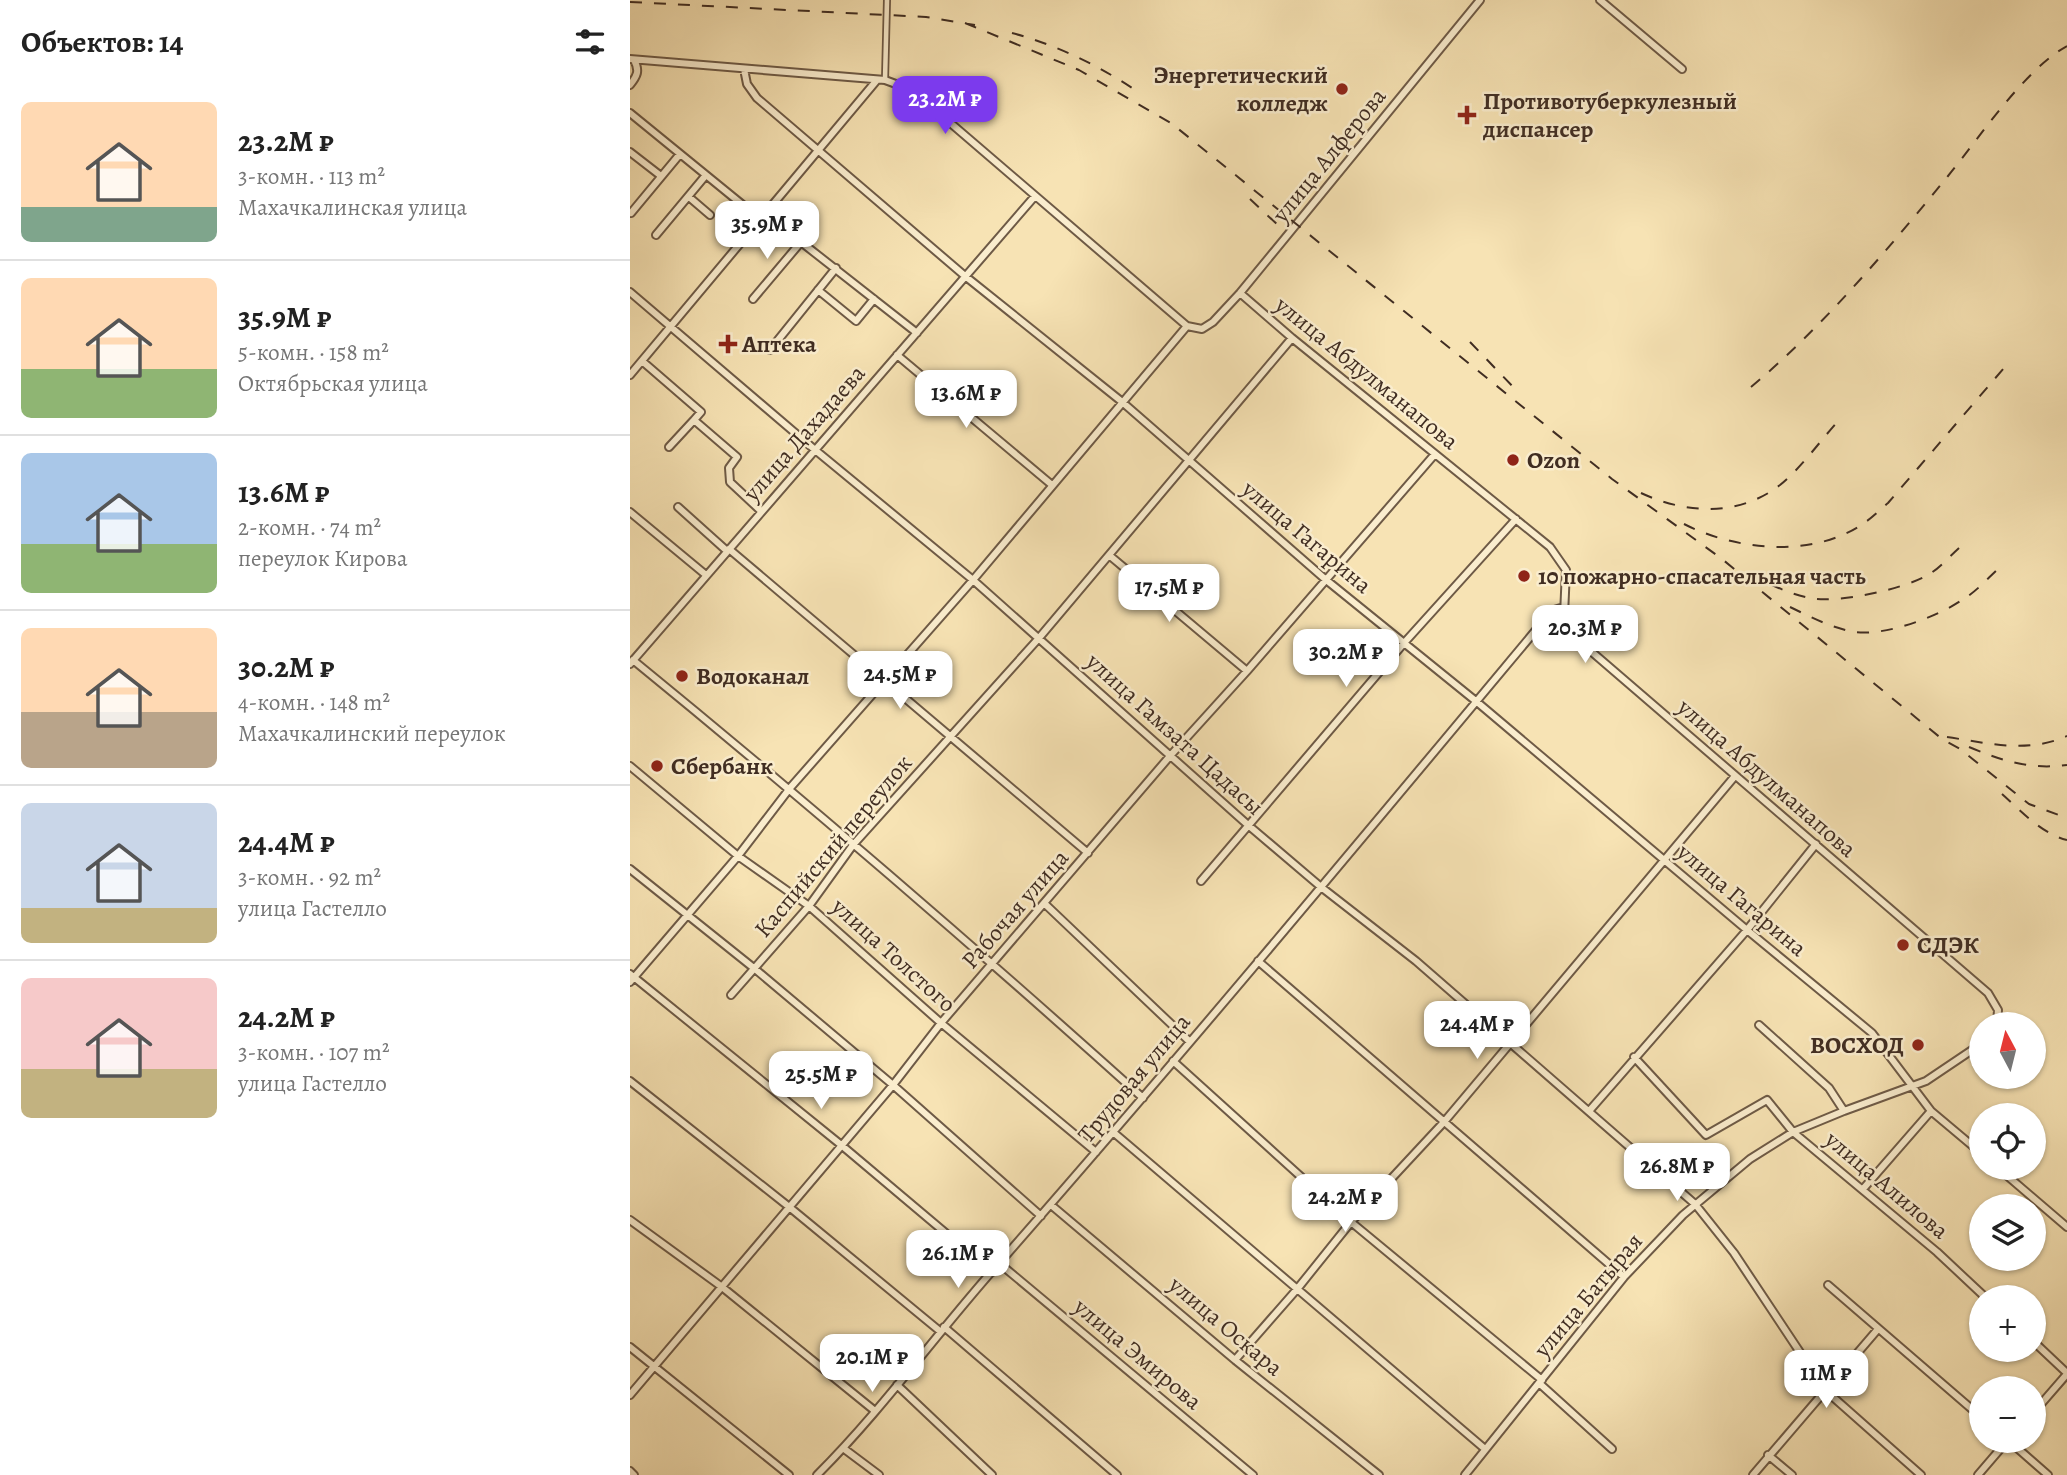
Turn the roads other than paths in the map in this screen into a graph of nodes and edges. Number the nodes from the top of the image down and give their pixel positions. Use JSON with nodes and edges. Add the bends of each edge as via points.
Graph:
{"nodes":[{"id":1,"x":887,"y":0,"type":"edge"},
{"id":2,"x":1480,"y":0,"type":"edge"},
{"id":3,"x":1600,"y":0,"type":"edge"},
{"id":4,"x":632,"y":59,"type":"edge"},
{"id":5,"x":744,"y":69,"type":"junction"},
{"id":6,"x":1682,"y":69,"type":"dead end"},
{"id":7,"x":881,"y":80,"type":"junction"},
{"id":8,"x":630,"y":85,"type":"edge"},
{"id":9,"x":630,"y":113,"type":"edge"},
{"id":10,"x":819,"y":149,"type":"junction"},
{"id":11,"x":630,"y":152,"type":"edge"},
{"id":12,"x":680,"y":155,"type":"junction"},
{"id":13,"x":706,"y":175,"type":"junction"},
{"id":14,"x":660,"y":176,"type":"junction"},
{"id":15,"x":1035,"y":196,"type":"junction"},
{"id":16,"x":689,"y":197,"type":"junction"},
{"id":17,"x":631,"y":213,"type":"edge"},
{"id":18,"x":710,"y":215,"type":"dead end"},
{"id":19,"x":760,"y":219,"type":"junction"},
{"id":20,"x":656,"y":235,"type":"dead end"},
{"id":21,"x":802,"y":242,"type":"junction"},
{"id":22,"x":836,"y":268,"type":"junction"},
{"id":23,"x":965,"y":275,"type":"junction"},
{"id":24,"x":818,"y":290,"type":"junction"},
{"id":25,"x":630,"y":292,"type":"edge"},
{"id":26,"x":1240,"y":293,"type":"junction"},
{"id":27,"x":753,"y":299,"type":"dead end"},
{"id":28,"x":874,"y":299,"type":"junction"},
{"id":29,"x":1187,"y":326,"type":"junction"},
{"id":30,"x":670,"y":327,"type":"junction"},
{"id":31,"x":918,"y":333,"type":"junction"},
{"id":32,"x":1292,"y":338,"type":"junction"},
{"id":33,"x":770,"y":350,"type":"dead end"},
{"id":34,"x":897,"y":355,"type":"junction"},
{"id":35,"x":642,"y":361,"type":"junction"},
{"id":36,"x":630,"y":375,"type":"edge"},
{"id":37,"x":1121,"y":401,"type":"junction"},
{"id":38,"x":694,"y":420,"type":"junction"},
{"id":39,"x":669,"y":447,"type":"dead end"},
{"id":40,"x":814,"y":449,"type":"junction"},
{"id":41,"x":1435,"y":454,"type":"junction"},
{"id":42,"x":1189,"y":462,"type":"junction"},
{"id":43,"x":1052,"y":485,"type":"junction"},
{"id":44,"x":678,"y":507,"type":"dead end"},
{"id":45,"x":761,"y":511,"type":"junction"},
{"id":46,"x":630,"y":512,"type":"edge"},
{"id":47,"x":1516,"y":519,"type":"junction"},
{"id":48,"x":728,"y":550,"type":"junction"},
{"id":49,"x":1110,"y":555,"type":"junction"},
{"id":50,"x":706,"y":575,"type":"junction"},
{"id":51,"x":1325,"y":579,"type":"junction"},
{"id":52,"x":973,"y":580,"type":"junction"},
{"id":53,"x":1564,"y":607,"type":"junction"},
{"id":54,"x":1039,"y":638,"type":"junction"},
{"id":55,"x":1404,"y":643,"type":"junction"},
{"id":56,"x":632,"y":662,"type":"edge"},
{"id":57,"x":1247,"y":671,"type":"junction"},
{"id":58,"x":884,"y":681,"type":"junction"},
{"id":59,"x":1477,"y":702,"type":"junction"},
{"id":60,"x":952,"y":736,"type":"junction"},
{"id":61,"x":1170,"y":756,"type":"junction"},
{"id":62,"x":630,"y":766,"type":"edge"},
{"id":63,"x":1735,"y":776,"type":"junction"},
{"id":64,"x":790,"y":788,"type":"junction"},
{"id":65,"x":1248,"y":825,"type":"junction"},
{"id":66,"x":1816,"y":844,"type":"junction"},
{"id":67,"x":853,"y":845,"type":"junction"},
{"id":68,"x":1088,"y":853,"type":"junction"},
{"id":69,"x":738,"y":856,"type":"junction"},
{"id":70,"x":1663,"y":859,"type":"junction"},
{"id":71,"x":630,"y":869,"type":"edge"},
{"id":72,"x":1201,"y":881,"type":"dead end"},
{"id":73,"x":1321,"y":887,"type":"junction"},
{"id":74,"x":1045,"y":904,"type":"junction"},
{"id":75,"x":809,"y":906,"type":"junction"},
{"id":76,"x":687,"y":915,"type":"junction"},
{"id":77,"x":1746,"y":930,"type":"junction"},
{"id":78,"x":1258,"y":961,"type":"junction"},
{"id":79,"x":993,"y":964,"type":"junction"},
{"id":80,"x":755,"y":969,"type":"junction"},
{"id":81,"x":631,"y":977,"type":"edge"},
{"id":82,"x":731,"y":995,"type":"dead end"},
{"id":83,"x":1998,"y":1012,"type":"edge"},
{"id":84,"x":941,"y":1023,"type":"junction"},
{"id":85,"x":1759,"y":1025,"type":"dead end"},
{"id":86,"x":1189,"y":1041,"type":"junction"},
{"id":87,"x":1511,"y":1041,"type":"junction"},
{"id":88,"x":1969,"y":1053,"type":"edge"},
{"id":89,"x":1634,"y":1057,"type":"junction"},
{"id":90,"x":1172,"y":1060,"type":"junction"},
{"id":91,"x":630,"y":1081,"type":"edge"},
{"id":92,"x":893,"y":1085,"type":"junction"},
{"id":93,"x":1913,"y":1087,"type":"junction"},
{"id":94,"x":1143,"y":1098,"type":"junction"},
{"id":95,"x":1590,"y":1110,"type":"junction"},
{"id":96,"x":1844,"y":1111,"type":"junction"},
{"id":97,"x":1931,"y":1111,"type":"junction"},
{"id":98,"x":1444,"y":1122,"type":"junction"},
{"id":99,"x":1113,"y":1132,"type":"junction"},
{"id":100,"x":1793,"y":1132,"type":"junction"},
{"id":101,"x":1969,"y":1143,"type":"edge"},
{"id":102,"x":841,"y":1144,"type":"junction"},
{"id":103,"x":1096,"y":1152,"type":"junction"},
{"id":104,"x":2012,"y":1180,"type":"edge"},
{"id":105,"x":1863,"y":1188,"type":"junction"},
{"id":106,"x":1695,"y":1204,"type":"junction"},
{"id":107,"x":1051,"y":1205,"type":"junction"},
{"id":108,"x":788,"y":1206,"type":"junction"},
{"id":109,"x":1041,"y":1216,"type":"junction"},
{"id":110,"x":630,"y":1220,"type":"edge"},
{"id":111,"x":1351,"y":1222,"type":"junction"},
{"id":112,"x":2067,"y":1227,"type":"edge"},
{"id":113,"x":999,"y":1263,"type":"junction"},
{"id":114,"x":992,"y":1272,"type":"junction"},
{"id":115,"x":1624,"y":1277,"type":"junction"},
{"id":116,"x":1828,"y":1285,"type":"dead end"},
{"id":117,"x":1972,"y":1285,"type":"edge"},
{"id":118,"x":722,"y":1287,"type":"junction"},
{"id":119,"x":1298,"y":1288,"type":"junction"},
{"id":120,"x":1878,"y":1329,"type":"junction"},
{"id":121,"x":942,"y":1330,"type":"junction"},
{"id":122,"x":630,"y":1347,"type":"edge"},
{"id":123,"x":2046,"y":1354,"type":"edge"},
{"id":124,"x":1235,"y":1360,"type":"junction"},
{"id":125,"x":654,"y":1365,"type":"junction"},
{"id":126,"x":2067,"y":1374,"type":"edge"},
{"id":127,"x":1541,"y":1381,"type":"junction"},
{"id":128,"x":897,"y":1385,"type":"junction"},
{"id":129,"x":1825,"y":1390,"type":"junction"},
{"id":130,"x":630,"y":1395,"type":"edge"},
{"id":131,"x":2046,"y":1398,"type":"edge"},
{"id":132,"x":1969,"y":1407,"type":"edge"},
{"id":133,"x":875,"y":1411,"type":"junction"},
{"id":134,"x":844,"y":1448,"type":"junction"},
{"id":135,"x":1485,"y":1449,"type":"junction"},
{"id":136,"x":1612,"y":1449,"type":"dead end"},
{"id":137,"x":1997,"y":1453,"type":"edge"},
{"id":138,"x":2023,"y":1453,"type":"edge"},
{"id":139,"x":1768,"y":1455,"type":"junction"},
{"id":140,"x":630,"y":1471,"type":"edge"},
{"id":141,"x":634,"y":1475,"type":"edge"},
{"id":142,"x":789,"y":1475,"type":"edge"},
{"id":143,"x":817,"y":1475,"type":"edge"},
{"id":144,"x":879,"y":1475,"type":"edge"},
{"id":145,"x":992,"y":1475,"type":"edge"},
{"id":146,"x":1117,"y":1475,"type":"edge"},
{"id":147,"x":1253,"y":1475,"type":"edge"},
{"id":148,"x":1380,"y":1475,"type":"edge"},
{"id":149,"x":1465,"y":1475,"type":"edge"},
{"id":150,"x":1753,"y":1475,"type":"edge"},
{"id":151,"x":1792,"y":1475,"type":"edge"},
{"id":152,"x":1921,"y":1475,"type":"edge"},
{"id":153,"x":1978,"y":1475,"type":"edge"},
{"id":154,"x":2048,"y":1475,"type":"edge"}],
"edges":[{"from":1,"to":7,"type":"street"},
{"from":2,"to":26,"type":"street","name":"улица Алферова"},
{"from":3,"to":6,"type":"street"},
{"from":4,"to":5,"type":"street"},
{"from":4,"to":8,"type":"street","via":[[638,68]]},
{"from":5,"to":7,"type":"street"},
{"from":5,"to":10,"type":"street","name":"улица Гагарина","via":[[752,93]]},
{"from":7,"to":10,"type":"street"},
{"from":7,"to":15,"type":"street","via":[[912,90]]},
{"from":9,"to":12,"type":"street"},
{"from":10,"to":19,"type":"street"},
{"from":10,"to":23,"type":"street","name":"улица Гагарина"},
{"from":11,"to":14,"type":"street"},
{"from":12,"to":13,"type":"street"},
{"from":12,"to":14,"type":"street"},
{"from":13,"to":16,"type":"street"},
{"from":13,"to":19,"type":"street"},
{"from":14,"to":17,"type":"street"},
{"from":15,"to":23,"type":"street","name":"улица Дахадаева"},
{"from":15,"to":29,"type":"street"},
{"from":16,"to":18,"type":"street"},
{"from":16,"to":20,"type":"street"},
{"from":19,"to":21,"type":"street"},
{"from":19,"to":30,"type":"street"},
{"from":21,"to":22,"type":"street"},
{"from":21,"to":27,"type":"street"},
{"from":22,"to":24,"type":"street"},
{"from":22,"to":28,"type":"street"},
{"from":23,"to":31,"type":"street","name":"улица Дахадаева"},
{"from":23,"to":37,"type":"street","name":"улица Гагарина"},
{"from":24,"to":28,"type":"street","via":[[856,321]]},
{"from":24,"to":33,"type":"street"},
{"from":25,"to":30,"type":"street","name":"улица Гамзата Цадасы"},
{"from":26,"to":29,"type":"street","name":"улица Алферова","via":[[1202,329]]},
{"from":26,"to":32,"type":"street","name":"улица Абдулманапова"},
{"from":28,"to":31,"type":"street"},
{"from":29,"to":37,"type":"street"},
{"from":30,"to":35,"type":"street"},
{"from":30,"to":40,"type":"street","name":"улица Гамзата Цадасы"},
{"from":31,"to":34,"type":"street","name":"улица Дахадаева"},
{"from":32,"to":41,"type":"street","name":"улица Абдулманапова"},
{"from":32,"to":42,"type":"street","name":"Каспийский переулок"},
{"from":34,"to":40,"type":"street","name":"улица Дахадаева"},
{"from":34,"to":43,"type":"street"},
{"from":35,"to":36,"type":"street"},
{"from":35,"to":38,"type":"street","via":[[701,412]]},
{"from":37,"to":42,"type":"street","name":"улица Гагарина"},
{"from":37,"to":43,"type":"street"},
{"from":38,"to":39,"type":"street"},
{"from":38,"to":45,"type":"street","via":[[737,457],[729,468],[730,482]]},
{"from":40,"to":45,"type":"street","name":"улица Дахадаева"},
{"from":40,"to":52,"type":"street","name":"улица Гамзата Цадасы"},
{"from":41,"to":47,"type":"street","name":"улица Абдулманапова"},
{"from":41,"to":51,"type":"street","name":"Рабочая улица"},
{"from":42,"to":49,"type":"street","name":"Каспийский переулок"},
{"from":42,"to":51,"type":"street","name":"улица Гагарина"},
{"from":43,"to":52,"type":"street"},
{"from":44,"to":48,"type":"street"},
{"from":45,"to":48,"type":"street","name":"улица Дахадаева"},
{"from":46,"to":50,"type":"street"},
{"from":47,"to":53,"type":"street","name":"улица Абдулманапова","via":[[1550,547],[1566,570]]},
{"from":47,"to":55,"type":"street"},
{"from":48,"to":50,"type":"street","name":"улица Дахадаева"},
{"from":48,"to":58,"type":"street"},
{"from":49,"to":54,"type":"street","name":"Каспийский переулок"},
{"from":49,"to":57,"type":"street"},
{"from":50,"to":56,"type":"street","name":"улица Дахадаева"},
{"from":51,"to":55,"type":"street","name":"улица Гагарина"},
{"from":51,"to":57,"type":"street","name":"Рабочая улица"},
{"from":52,"to":54,"type":"street","name":"улица Гамзата Цадасы"},
{"from":52,"to":58,"type":"street"},
{"from":53,"to":59,"type":"street","name":"Трудовая улица","via":[[1546,618]]},
{"from":53,"to":63,"type":"street","name":"улица Абдулманапова","via":[[1566,625],[1580,643]]},
{"from":54,"to":60,"type":"street","name":"Каспийский переулок"},
{"from":54,"to":61,"type":"street","name":"улица Гамзата Цадасы"},
{"from":55,"to":59,"type":"street","name":"улица Гагарина"},
{"from":55,"to":65,"type":"street"},
{"from":56,"to":64,"type":"street"},
{"from":57,"to":61,"type":"street","name":"Рабочая улица"},
{"from":58,"to":60,"type":"street"},
{"from":58,"to":64,"type":"street"},
{"from":59,"to":70,"type":"street","name":"улица Гагарина"},
{"from":59,"to":73,"type":"street","name":"Трудовая улица"},
{"from":60,"to":67,"type":"street","name":"Каспийский переулок"},
{"from":60,"to":68,"type":"street"},
{"from":61,"to":65,"type":"street","name":"улица Гамзата Цадасы"},
{"from":61,"to":68,"type":"street","name":"Рабочая улица"},
{"from":62,"to":69,"type":"street","name":"улица Толстого"},
{"from":63,"to":66,"type":"street","name":"улица Абдулманапова"},
{"from":63,"to":70,"type":"street"},
{"from":64,"to":67,"type":"street"},
{"from":64,"to":69,"type":"street"},
{"from":65,"to":72,"type":"street"},
{"from":65,"to":73,"type":"street","name":"улица Гамзата Цадасы"},
{"from":66,"to":77,"type":"street"},
{"from":66,"to":83,"type":"street","name":"улица Абдулманапова","via":[[1988,993]]},
{"from":67,"to":75,"type":"street","name":"Каспийский переулок"},
{"from":67,"to":79,"type":"street"},
{"from":68,"to":74,"type":"street","name":"Рабочая улица"},
{"from":69,"to":75,"type":"street","name":"улица Толстого"},
{"from":69,"to":76,"type":"street"},
{"from":70,"to":77,"type":"street","name":"улица Гагарина"},
{"from":70,"to":87,"type":"street"},
{"from":71,"to":76,"type":"street"},
{"from":73,"to":78,"type":"street","name":"Трудовая улица"},
{"from":73,"to":87,"type":"street","name":"улица Гамзата Цадасы"},
{"from":74,"to":79,"type":"street","name":"Рабочая улица"},
{"from":74,"to":86,"type":"street"},
{"from":75,"to":80,"type":"street","name":"Каспийский переулок"},
{"from":75,"to":84,"type":"street","name":"улица Толстого"},
{"from":76,"to":80,"type":"street"},
{"from":76,"to":81,"type":"street"},
{"from":77,"to":89,"type":"street"},
{"from":77,"to":93,"type":"street","name":"улица Гагарина","via":[[1872,1033]]},
{"from":78,"to":86,"type":"street","name":"Трудовая улица"},
{"from":78,"to":98,"type":"street"},
{"from":79,"to":84,"type":"street","name":"Рабочая улица"},
{"from":79,"to":94,"type":"street"},
{"from":80,"to":82,"type":"street","name":"Каспийский переулок"},
{"from":80,"to":92,"type":"street"},
{"from":81,"to":102,"type":"street"},
{"from":84,"to":92,"type":"street","name":"Рабочая улица"},
{"from":84,"to":103,"type":"street","name":"улица Толстого"},
{"from":85,"to":96,"type":"street","via":[[1829,1088]]},
{"from":86,"to":90,"type":"street","name":"Трудовая улица"},
{"from":87,"to":95,"type":"street","name":"улица Гамзата Цадасы"},
{"from":87,"to":98,"type":"street"},
{"from":88,"to":93,"type":"street","name":"улица Батырая"},
{"from":89,"to":95,"type":"street"},
{"from":89,"to":100,"type":"street","name":"улица Алилова","via":[[1706,1135],[1767,1100]]},
{"from":90,"to":94,"type":"street","name":"Трудовая улица"},
{"from":90,"to":111,"type":"street"},
{"from":91,"to":108,"type":"street"},
{"from":92,"to":102,"type":"street","name":"Рабочая улица"},
{"from":92,"to":109,"type":"street"},
{"from":93,"to":96,"type":"street","name":"улица Батырая"},
{"from":93,"to":97,"type":"street","name":"улица Гагарина"},
{"from":94,"to":99,"type":"street","name":"Трудовая улица"},
{"from":95,"to":106,"type":"street","name":"улица Гамзата Цадасы"},
{"from":96,"to":100,"type":"street","name":"улица Батырая"},
{"from":97,"to":101,"type":"street","name":"улица Гагарина"},
{"from":97,"to":105,"type":"street"},
{"from":98,"to":111,"type":"street"},
{"from":98,"to":115,"type":"street"},
{"from":99,"to":103,"type":"street","name":"Трудовая улица"},
{"from":99,"to":119,"type":"street"},
{"from":100,"to":105,"type":"street","name":"улица Алилова"},
{"from":100,"to":106,"type":"street","name":"улица Батырая","via":[[1749,1158]]},
{"from":102,"to":108,"type":"street","name":"Рабочая улица"},
{"from":102,"to":114,"type":"street"},
{"from":103,"to":107,"type":"street","name":"Трудовая улица"},
{"from":104,"to":112,"type":"street"},
{"from":105,"to":117,"type":"street","name":"улица Алилова"},
{"from":106,"to":115,"type":"street","name":"улица Батырая"},
{"from":106,"to":129,"type":"street","name":"улица Гамзата Цадасы","via":[[1734,1253]]},
{"from":107,"to":109,"type":"street","name":"Трудовая улица"},
{"from":107,"to":124,"type":"street","name":"улица Оскара"},
{"from":108,"to":118,"type":"street","name":"Рабочая улица"},
{"from":108,"to":121,"type":"street"},
{"from":109,"to":113,"type":"street","name":"Трудовая улица"},
{"from":110,"to":118,"type":"street"},
{"from":111,"to":119,"type":"street"},
{"from":111,"to":127,"type":"street"},
{"from":113,"to":114,"type":"street","name":"Трудовая улица"},
{"from":113,"to":147,"type":"street","name":"улица Эмирова"},
{"from":114,"to":121,"type":"street","name":"Трудовая улица"},
{"from":115,"to":127,"type":"street","name":"улица Батырая"},
{"from":116,"to":120,"type":"street"},
{"from":118,"to":125,"type":"street","name":"Рабочая улица"},
{"from":118,"to":133,"type":"street"},
{"from":119,"to":124,"type":"street"},
{"from":119,"to":135,"type":"street"},
{"from":120,"to":129,"type":"street"},
{"from":120,"to":132,"type":"street"},
{"from":121,"to":128,"type":"street","name":"Трудовая улица"},
{"from":121,"to":146,"type":"street"},
{"from":122,"to":125,"type":"street"},
{"from":123,"to":126,"type":"street"},
{"from":124,"to":148,"type":"street","name":"улица Оскара"},
{"from":125,"to":130,"type":"street","name":"Рабочая улица"},
{"from":125,"to":142,"type":"street"},
{"from":126,"to":131,"type":"street"},
{"from":127,"to":135,"type":"street","name":"улица Батырая"},
{"from":127,"to":136,"type":"street"},
{"from":128,"to":133,"type":"street","name":"Трудовая улица"},
{"from":128,"to":145,"type":"street"},
{"from":129,"to":139,"type":"street"},
{"from":129,"to":152,"type":"street","name":"улица Гамзата Цадасы"},
{"from":133,"to":134,"type":"street","name":"Трудовая улица"},
{"from":134,"to":143,"type":"street","name":"Трудовая улица"},
{"from":134,"to":144,"type":"street"},
{"from":135,"to":149,"type":"street","name":"улица Батырая"},
{"from":137,"to":153,"type":"street"},
{"from":138,"to":154,"type":"street"},
{"from":139,"to":150,"type":"street"},
{"from":139,"to":151,"type":"street"},
{"from":140,"to":141,"type":"street"}]}
